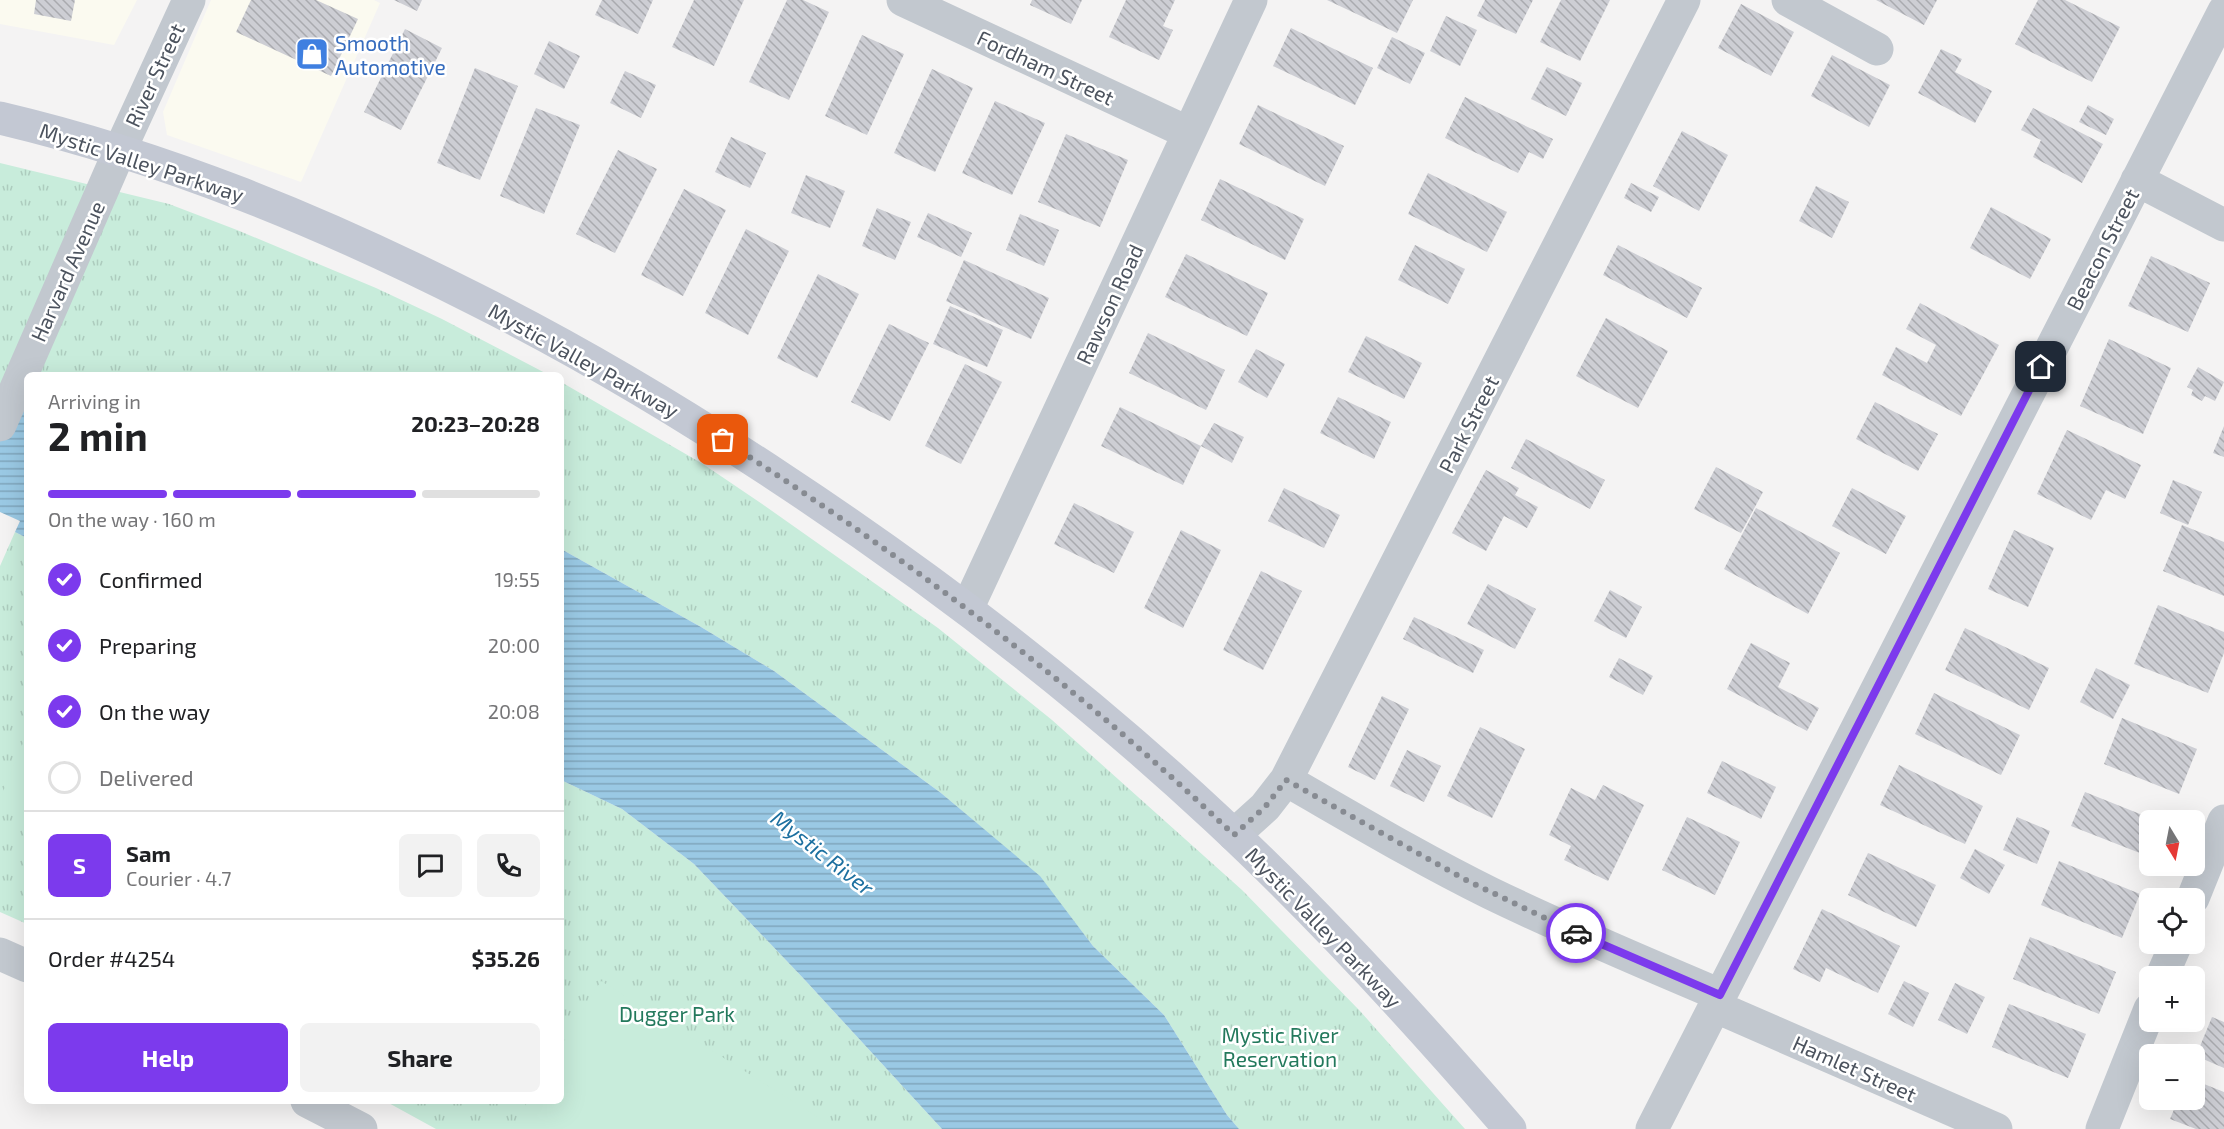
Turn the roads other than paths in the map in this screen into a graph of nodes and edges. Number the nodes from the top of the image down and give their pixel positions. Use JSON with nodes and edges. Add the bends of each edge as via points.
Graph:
{"nodes":[{"id":1,"x":189,"y":0,"type":"edge"},
{"id":2,"x":903,"y":0,"type":"edge"},
{"id":3,"x":1251,"y":0,"type":"edge"},
{"id":4,"x":1684,"y":0,"type":"edge"},
{"id":5,"x":1788,"y":0,"type":"edge"},
{"id":6,"x":2224,"y":11,"type":"edge"},
{"id":7,"x":1877,"y":49,"type":"dead end"},
{"id":8,"x":0,"y":118,"type":"edge"},
{"id":9,"x":1189,"y":134,"type":"junction"},
{"id":10,"x":120,"y":150,"type":"junction"},
{"id":11,"x":2138,"y":180,"type":"junction"},
{"id":12,"x":2224,"y":225,"type":"edge"},
{"id":13,"x":0,"y":425,"type":"edge"},
{"id":14,"x":967,"y":609,"type":"junction"},
{"id":15,"x":1286,"y":780,"type":"junction"},
{"id":16,"x":2224,"y":821,"type":"edge"},
{"id":17,"x":1234,"y":835,"type":"junction"},
{"id":18,"x":2197,"y":888,"type":"edge"},
{"id":19,"x":0,"y":954,"type":"edge"},
{"id":20,"x":24,"y":965,"type":"edge"},
{"id":21,"x":1717,"y":1000,"type":"junction"},
{"id":22,"x":2141,"y":1032,"type":"edge"},
{"id":23,"x":313,"y":1104,"type":"edge"},
{"id":24,"x":362,"y":1129,"type":"edge"},
{"id":25,"x":1510,"y":1129,"type":"edge"},
{"id":26,"x":1652,"y":1129,"type":"edge"},
{"id":27,"x":1996,"y":1129,"type":"edge"},
{"id":28,"x":2102,"y":1129,"type":"edge"}],
"edges":[{"from":1,"to":10,"type":"street","name":"River Street"},
{"from":2,"to":9,"type":"street","name":"Fordham Street"},
{"from":3,"to":9,"type":"street","name":"Rawson Road"},
{"from":4,"to":15,"type":"street","name":"Park Street"},
{"from":5,"to":7,"type":"street"},
{"from":6,"to":11,"type":"street","name":"Beacon Street"},
{"from":8,"to":10,"type":"main road","name":"Mystic Valley Parkway"},
{"from":9,"to":14,"type":"street","name":"Rawson Road"},
{"from":10,"to":13,"type":"street","name":"Harvard Avenue"},
{"from":10,"to":14,"type":"main road","name":"Mystic Valley Parkway","via":[[295,214],[550,337],[742,453],[852,525]]},
{"from":11,"to":12,"type":"street"},
{"from":11,"to":21,"type":"street","name":"Beacon Street"},
{"from":14,"to":17,"type":"main road","name":"Mystic Valley Parkway","via":[[1061,683]]},
{"from":15,"to":17,"type":"street","name":"Park Street","via":[[1265,807]]},
{"from":15,"to":21,"type":"street","name":"Hamlet Street","via":[[1489,892]]},
{"from":16,"to":18,"type":"street"},
{"from":17,"to":25,"type":"main road","name":"Mystic Valley Parkway","via":[[1380,983]]},
{"from":19,"to":20,"type":"street"},
{"from":21,"to":26,"type":"street","name":"Beacon Street"},
{"from":21,"to":27,"type":"street","name":"Hamlet Street"},
{"from":22,"to":28,"type":"street"},
{"from":23,"to":24,"type":"street"}]}
